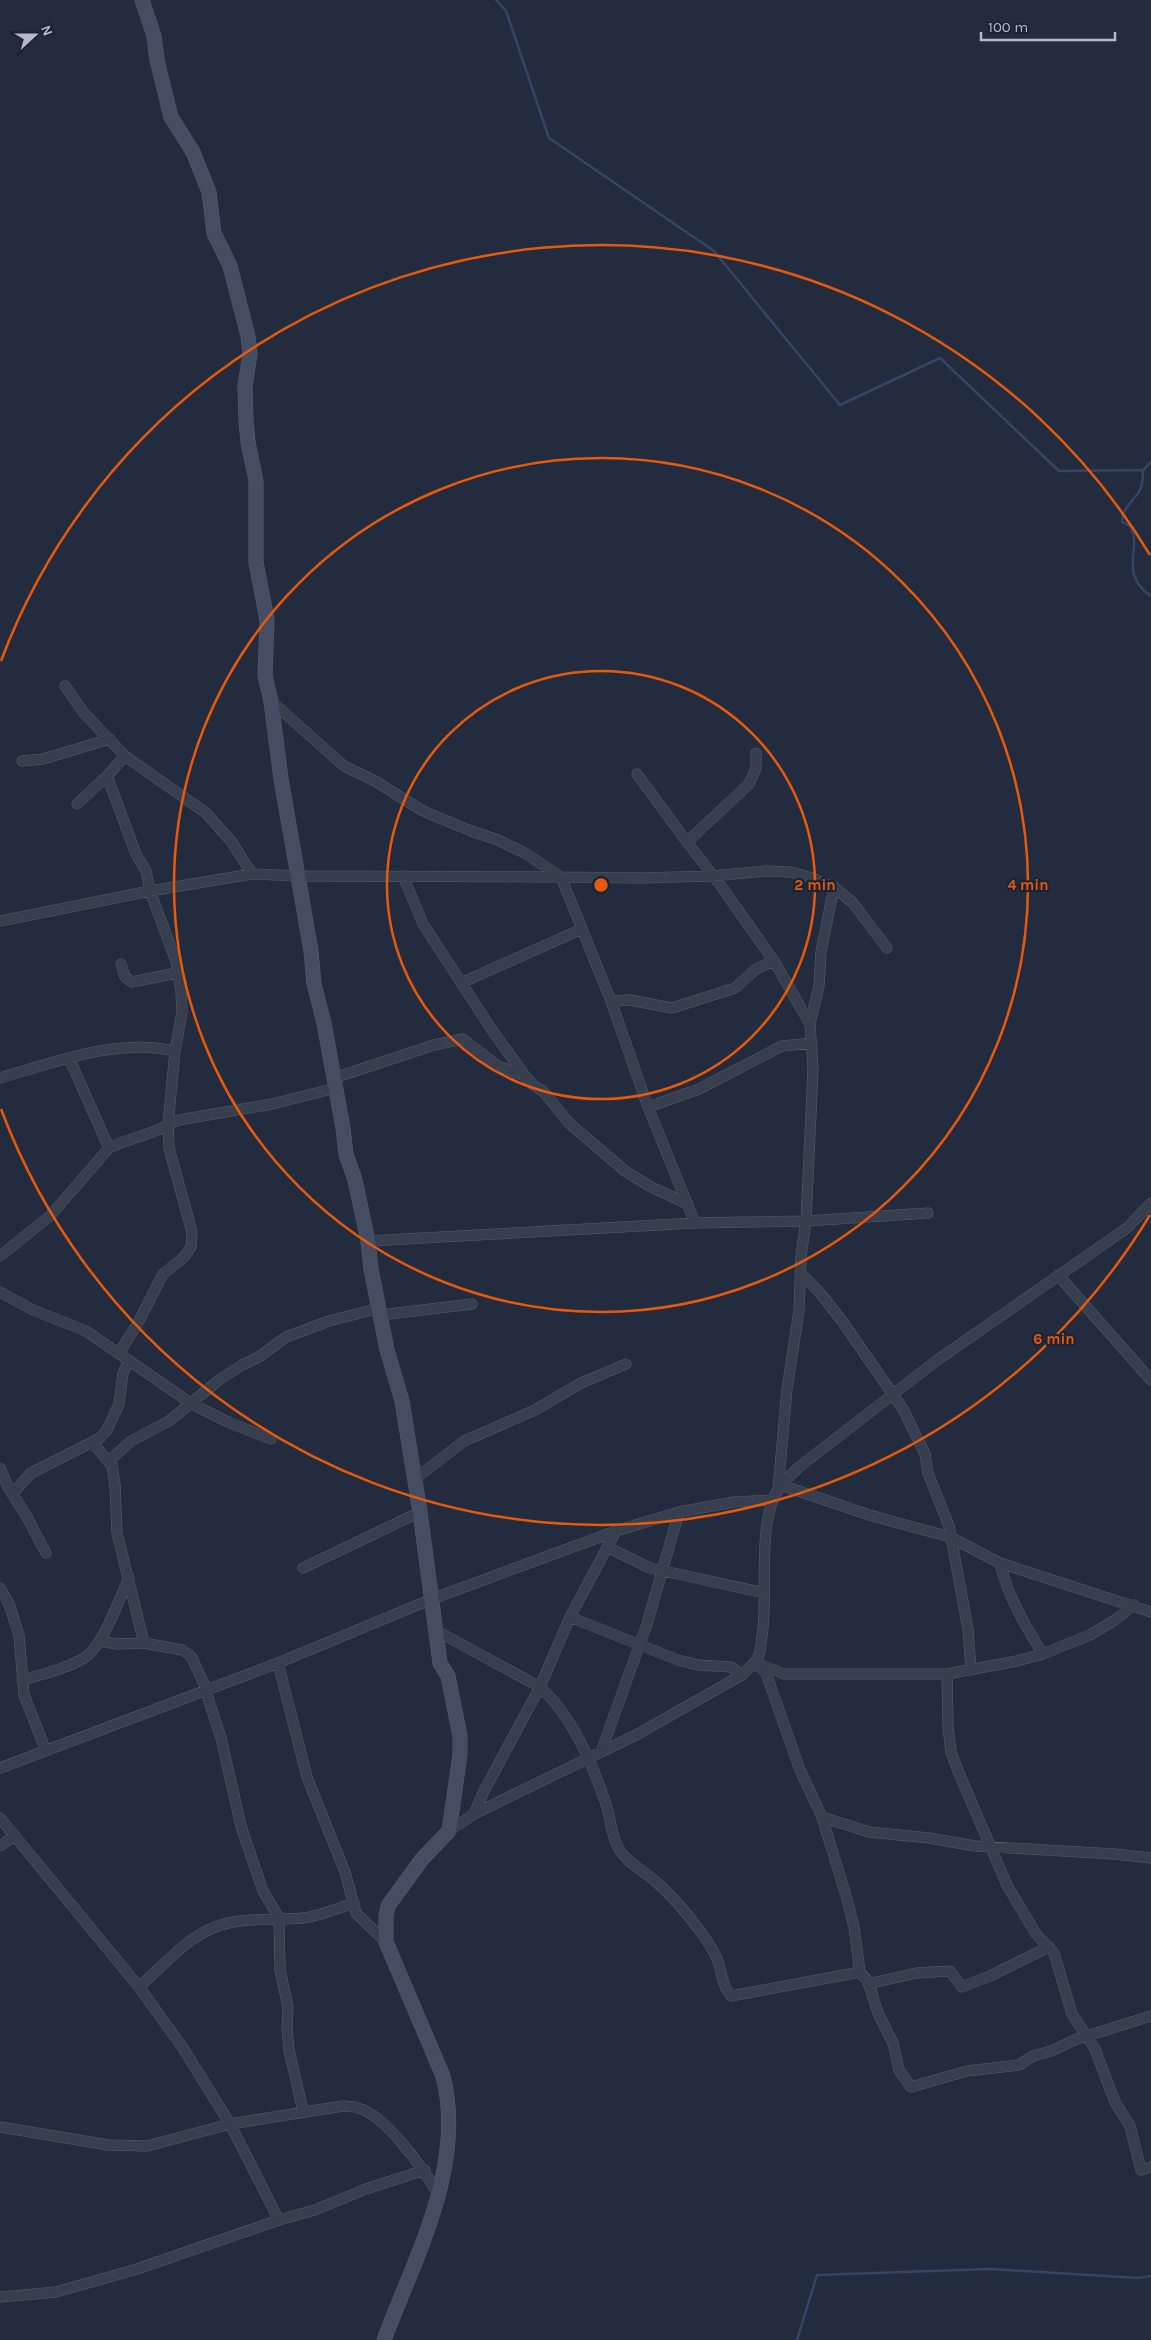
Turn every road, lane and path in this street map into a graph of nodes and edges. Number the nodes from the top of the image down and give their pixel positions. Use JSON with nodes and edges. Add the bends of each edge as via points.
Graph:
{"nodes":[{"id":1,"x":142,"y":0,"type":"edge"},
{"id":2,"x":66,"y":686,"type":"dead end"},
{"id":3,"x":271,"y":701,"type":"junction"},
{"id":4,"x":110,"y":739,"type":"junction"},
{"id":5,"x":756,"y":753,"type":"dead end"},
{"id":6,"x":125,"y":756,"type":"junction"},
{"id":7,"x":22,"y":762,"type":"dead end"},
{"id":8,"x":636,"y":774,"type":"dead end"},
{"id":9,"x":107,"y":776,"type":"junction"},
{"id":10,"x":77,"y":804,"type":"dead end"},
{"id":11,"x":687,"y":842,"type":"junction"},
{"id":12,"x":252,"y":874,"type":"junction"},
{"id":13,"x":298,"y":876,"type":"junction"},
{"id":14,"x":403,"y":876,"type":"junction"},
{"id":15,"x":712,"y":876,"type":"junction"},
{"id":16,"x":561,"y":877,"type":"junction"},
{"id":17,"x":834,"y":887,"type":"junction"},
{"id":18,"x":150,"y":890,"type":"junction"},
{"id":19,"x":0,"y":921,"type":"edge"},
{"id":20,"x":582,"y":929,"type":"junction"},
{"id":21,"x":887,"y":948,"type":"dead end"},
{"id":22,"x":774,"y":961,"type":"junction"},
{"id":23,"x":121,"y":964,"type":"dead end"},
{"id":24,"x":177,"y":973,"type":"junction"},
{"id":25,"x":462,"y":982,"type":"junction"},
{"id":26,"x":611,"y":1001,"type":"junction"},
{"id":27,"x":810,"y":1024,"type":"junction"},
{"id":28,"x":812,"y":1043,"type":"junction"},
{"id":29,"x":175,"y":1051,"type":"junction"},
{"id":30,"x":69,"y":1058,"type":"junction"},
{"id":31,"x":525,"y":1076,"type":"junction"},
{"id":32,"x":0,"y":1078,"type":"edge"},
{"id":33,"x":335,"y":1083,"type":"junction"},
{"id":34,"x":648,"y":1106,"type":"junction"},
{"id":35,"x":168,"y":1125,"type":"junction"},
{"id":36,"x":109,"y":1148,"type":"junction"},
{"id":37,"x":1151,"y":1203,"type":"edge"},
{"id":38,"x":688,"y":1204,"type":"junction"},
{"id":39,"x":928,"y":1213,"type":"dead end"},
{"id":40,"x":806,"y":1221,"type":"junction"},
{"id":41,"x":694,"y":1224,"type":"junction"},
{"id":42,"x":368,"y":1241,"type":"junction"},
{"id":43,"x":0,"y":1256,"type":"edge"},
{"id":44,"x":800,"y":1272,"type":"junction"},
{"id":45,"x":1058,"y":1275,"type":"junction"},
{"id":46,"x":0,"y":1292,"type":"edge"},
{"id":47,"x":472,"y":1304,"type":"dead end"},
{"id":48,"x":380,"y":1312,"type":"junction"},
{"id":49,"x":119,"y":1353,"type":"junction"},
{"id":50,"x":129,"y":1360,"type":"junction"},
{"id":51,"x":626,"y":1364,"type":"dead end"},
{"id":52,"x":1151,"y":1380,"type":"edge"},
{"id":53,"x":893,"y":1395,"type":"junction"},
{"id":54,"x":192,"y":1404,"type":"junction"},
{"id":55,"x":271,"y":1439,"type":"dead end"},
{"id":56,"x":93,"y":1443,"type":"junction"},
{"id":57,"x":111,"y":1465,"type":"junction"},
{"id":58,"x":0,"y":1468,"type":"edge"},
{"id":59,"x":415,"y":1480,"type":"junction"},
{"id":60,"x":779,"y":1488,"type":"junction"},
{"id":61,"x":12,"y":1494,"type":"junction"},
{"id":62,"x":774,"y":1500,"type":"junction"},
{"id":63,"x":420,"y":1512,"type":"junction"},
{"id":64,"x":679,"y":1512,"type":"junction"},
{"id":65,"x":616,"y":1531,"type":"junction"},
{"id":66,"x":950,"y":1537,"type":"junction"},
{"id":67,"x":607,"y":1547,"type":"junction"},
{"id":68,"x":46,"y":1553,"type":"dead end"},
{"id":69,"x":1000,"y":1563,"type":"junction"},
{"id":70,"x":303,"y":1568,"type":"dead end"},
{"id":71,"x":663,"y":1572,"type":"junction"},
{"id":72,"x":129,"y":1578,"type":"junction"},
{"id":73,"x":0,"y":1588,"type":"edge"},
{"id":74,"x":764,"y":1593,"type":"junction"},
{"id":75,"x":432,"y":1600,"type":"junction"},
{"id":76,"x":1134,"y":1605,"type":"junction"},
{"id":77,"x":1151,"y":1612,"type":"edge"},
{"id":78,"x":570,"y":1617,"type":"junction"},
{"id":79,"x":435,"y":1630,"type":"junction"},
{"id":80,"x":99,"y":1641,"type":"junction"},
{"id":81,"x":144,"y":1643,"type":"junction"},
{"id":82,"x":639,"y":1643,"type":"junction"},
{"id":83,"x":1043,"y":1654,"type":"junction"},
{"id":84,"x":278,"y":1663,"type":"junction"},
{"id":85,"x":755,"y":1663,"type":"junction"},
{"id":86,"x":970,"y":1670,"type":"junction"},
{"id":87,"x":948,"y":1674,"type":"junction"},
{"id":88,"x":742,"y":1675,"type":"junction"},
{"id":89,"x":22,"y":1680,"type":"junction"},
{"id":90,"x":540,"y":1687,"type":"junction"},
{"id":91,"x":206,"y":1688,"type":"junction"},
{"id":92,"x":46,"y":1751,"type":"junction"},
{"id":93,"x":601,"y":1752,"type":"junction"},
{"id":94,"x":587,"y":1759,"type":"junction"},
{"id":95,"x":0,"y":1768,"type":"edge"},
{"id":96,"x":474,"y":1814,"type":"junction"},
{"id":97,"x":822,"y":1817,"type":"junction"},
{"id":98,"x":0,"y":1818,"type":"edge"},
{"id":99,"x":448,"y":1831,"type":"junction"},
{"id":100,"x":14,"y":1836,"type":"junction"},
{"id":101,"x":0,"y":1846,"type":"edge"},
{"id":102,"x":992,"y":1848,"type":"junction"},
{"id":103,"x":1151,"y":1858,"type":"edge"},
{"id":104,"x":354,"y":1903,"type":"junction"},
{"id":105,"x":280,"y":1918,"type":"junction"},
{"id":106,"x":386,"y":1942,"type":"junction"},
{"id":107,"x":1049,"y":1947,"type":"junction"},
{"id":108,"x":860,"y":1972,"type":"junction"},
{"id":109,"x":868,"y":1984,"type":"junction"},
{"id":110,"x":139,"y":1987,"type":"junction"},
{"id":111,"x":1151,"y":2016,"type":"edge"},
{"id":112,"x":1086,"y":2035,"type":"junction"},
{"id":113,"x":303,"y":2112,"type":"junction"},
{"id":114,"x":230,"y":2124,"type":"junction"},
{"id":115,"x":0,"y":2127,"type":"edge"},
{"id":116,"x":1151,"y":2167,"type":"edge"},
{"id":117,"x":424,"y":2170,"type":"junction"},
{"id":118,"x":438,"y":2194,"type":"junction"},
{"id":119,"x":279,"y":2220,"type":"junction"},
{"id":120,"x":0,"y":2297,"type":"edge"},
{"id":121,"x":384,"y":2340,"type":"edge"}],
"edges":[{"from":1,"to":3,"type":"street","via":[[154,36],[171,116],[193,152],[209,192],[214,233],[230,266],[248,336],[246,421],[256,481],[255,549],[267,620],[266,676]]},
{"from":2,"to":4,"type":"street","via":[[84,713]]},
{"from":3,"to":13,"type":"street"},
{"from":3,"to":16,"type":"street","via":[[344,766],[423,811],[525,853]]},
{"from":4,"to":6,"type":"street"},
{"from":4,"to":7,"type":"street","via":[[44,759]]},
{"from":5,"to":11,"type":"street","via":[[756,768],[749,784]]},
{"from":6,"to":9,"type":"street"},
{"from":6,"to":12,"type":"street","via":[[206,813],[231,841]]},
{"from":8,"to":11,"type":"street"},
{"from":9,"to":10,"type":"street"},
{"from":9,"to":18,"type":"street","via":[[136,854],[146,871]]},
{"from":11,"to":15,"type":"street"},
{"from":12,"to":13,"type":"street"},
{"from":12,"to":18,"type":"street"},
{"from":13,"to":14,"type":"street"},
{"from":13,"to":33,"type":"street","via":[[314,984]]},
{"from":14,"to":16,"type":"street"},
{"from":14,"to":25,"type":"street","via":[[423,924]]},
{"from":15,"to":16,"type":"street"},
{"from":15,"to":17,"type":"street","via":[[790,872]]},
{"from":15,"to":22,"type":"street"},
{"from":16,"to":20,"type":"street"},
{"from":17,"to":21,"type":"street","via":[[853,903]]},
{"from":17,"to":27,"type":"street"},
{"from":18,"to":19,"type":"street"},
{"from":18,"to":24,"type":"street","via":[[176,961]]},
{"from":20,"to":25,"type":"street"},
{"from":20,"to":26,"type":"street"},
{"from":22,"to":26,"type":"street","via":[[756,968],[735,988],[672,1008],[630,1000]]},
{"from":22,"to":27,"type":"street"},
{"from":23,"to":24,"type":"street","via":[[125,976],[132,982]]},
{"from":24,"to":29,"type":"street","via":[[182,1012]]},
{"from":25,"to":31,"type":"street"},
{"from":26,"to":34,"type":"street"},
{"from":27,"to":28,"type":"street"},
{"from":28,"to":34,"type":"street","via":[[782,1046],[699,1088]]},
{"from":28,"to":40,"type":"street"},
{"from":29,"to":30,"type":"street","via":[[157,1047],[118,1048]]},
{"from":29,"to":35,"type":"street"},
{"from":30,"to":32,"type":"street"},
{"from":30,"to":36,"type":"street"},
{"from":31,"to":33,"type":"street","via":[[491,1062],[463,1039],[434,1045]]},
{"from":31,"to":38,"type":"street","via":[[543,1091],[575,1128],[625,1171],[650,1187]]},
{"from":33,"to":35,"type":"street","via":[[272,1104],[179,1120]]},
{"from":33,"to":42,"type":"street","via":[[346,1154]]},
{"from":34,"to":38,"type":"street"},
{"from":35,"to":36,"type":"street"},
{"from":35,"to":49,"type":"street","via":[[169,1148],[192,1232],[191,1247],[158,1282]]},
{"from":36,"to":43,"type":"street","via":[[50,1216]]},
{"from":37,"to":45,"type":"street","via":[[1127,1228]]},
{"from":38,"to":41,"type":"street"},
{"from":39,"to":40,"type":"street"},
{"from":40,"to":41,"type":"street"},
{"from":40,"to":44,"type":"street"},
{"from":41,"to":42,"type":"street"},
{"from":42,"to":48,"type":"street"},
{"from":44,"to":53,"type":"street","via":[[831,1307]]},
{"from":44,"to":60,"type":"street","via":[[799,1311],[787,1389]]},
{"from":45,"to":52,"type":"street"},
{"from":45,"to":53,"type":"street"},
{"from":46,"to":49,"type":"street","via":[[33,1310],[86,1331]]},
{"from":47,"to":48,"type":"street"},
{"from":48,"to":54,"type":"street","via":[[329,1321],[286,1337],[219,1380]]},
{"from":48,"to":59,"type":"street","via":[[402,1401]]},
{"from":49,"to":50,"type":"street"},
{"from":50,"to":54,"type":"street"},
{"from":50,"to":56,"type":"street","via":[[122,1373],[119,1404],[107,1430]]},
{"from":51,"to":59,"type":"street","via":[[464,1441]]},
{"from":53,"to":60,"type":"street","via":[[799,1467]]},
{"from":53,"to":66,"type":"street","via":[[925,1454],[928,1473],[942,1504]]},
{"from":54,"to":55,"type":"street"},
{"from":54,"to":57,"type":"street","via":[[169,1421],[131,1441],[111,1459]]},
{"from":56,"to":57,"type":"street"},
{"from":56,"to":61,"type":"street","via":[[31,1473]]},
{"from":57,"to":72,"type":"street","via":[[117,1533]]},
{"from":58,"to":61,"type":"street"},
{"from":59,"to":63,"type":"street"},
{"from":60,"to":62,"type":"street"},
{"from":60,"to":66,"type":"street"},
{"from":61,"to":68,"type":"street"},
{"from":62,"to":64,"type":"street","via":[[734,1502]]},
{"from":62,"to":74,"type":"street","via":[[764,1560]]},
{"from":63,"to":70,"type":"street"},
{"from":63,"to":75,"type":"street"},
{"from":64,"to":65,"type":"street"},
{"from":64,"to":71,"type":"street"},
{"from":65,"to":67,"type":"street"},
{"from":65,"to":75,"type":"street"},
{"from":66,"to":69,"type":"street"},
{"from":66,"to":86,"type":"street","via":[[968,1629]]},
{"from":67,"to":71,"type":"street"},
{"from":67,"to":78,"type":"street"},
{"from":69,"to":76,"type":"street"},
{"from":69,"to":83,"type":"street","via":[[1015,1606]]},
{"from":71,"to":74,"type":"street"},
{"from":71,"to":82,"type":"street"},
{"from":72,"to":80,"type":"street"},
{"from":72,"to":81,"type":"street"},
{"from":73,"to":89,"type":"street","via":[[19,1635]]},
{"from":74,"to":85,"type":"street","via":[[764,1624],[760,1655]]},
{"from":75,"to":79,"type":"street"},
{"from":75,"to":84,"type":"street"},
{"from":76,"to":77,"type":"street"},
{"from":76,"to":83,"type":"street","via":[[1090,1635]]},
{"from":78,"to":82,"type":"street"},
{"from":78,"to":90,"type":"street"},
{"from":79,"to":90,"type":"street"},
{"from":79,"to":99,"type":"street","via":[[440,1663],[448,1676],[460,1736]]},
{"from":80,"to":81,"type":"street"},
{"from":80,"to":89,"type":"street","via":[[85,1658]]},
{"from":81,"to":91,"type":"street","via":[[182,1650],[191,1656]]},
{"from":82,"to":88,"type":"street","via":[[678,1660],[731,1667]]},
{"from":82,"to":93,"type":"street"},
{"from":83,"to":86,"type":"street"},
{"from":84,"to":91,"type":"street"},
{"from":84,"to":104,"type":"street","via":[[307,1777]]},
{"from":85,"to":87,"type":"street","via":[[784,1674]]},
{"from":85,"to":88,"type":"street"},
{"from":85,"to":97,"type":"street","via":[[766,1673],[800,1770]]},
{"from":86,"to":87,"type":"street"},
{"from":87,"to":102,"type":"street","via":[[951,1752]]},
{"from":88,"to":93,"type":"street"},
{"from":89,"to":92,"type":"street","via":[[24,1695]]},
{"from":90,"to":94,"type":"street","via":[[567,1718]]},
{"from":90,"to":96,"type":"street"},
{"from":91,"to":92,"type":"street"},
{"from":91,"to":105,"type":"street","via":[[242,1826],[263,1891]]},
{"from":92,"to":95,"type":"street"},
{"from":93,"to":94,"type":"street"},
{"from":94,"to":96,"type":"street"},
{"from":94,"to":108,"type":"street","via":[[606,1804],[620,1851],[656,1882],[701,1933],[714,1952],[722,1982],[731,1996]]},
{"from":96,"to":99,"type":"street"},
{"from":97,"to":102,"type":"street","via":[[869,1832]]},
{"from":97,"to":108,"type":"street","via":[[847,1899]]},
{"from":98,"to":100,"type":"street"},
{"from":99,"to":106,"type":"street","via":[[422,1859],[388,1906]]},
{"from":100,"to":101,"type":"street"},
{"from":100,"to":110,"type":"street"},
{"from":102,"to":103,"type":"street"},
{"from":102,"to":107,"type":"street","via":[[1010,1891],[1036,1934]]},
{"from":104,"to":105,"type":"street","via":[[303,1918]]},
{"from":104,"to":106,"type":"street","via":[[356,1913]]},
{"from":105,"to":110,"type":"street","via":[[240,1920],[214,1927],[187,1944]]},
{"from":105,"to":113,"type":"street","via":[[280,1970],[288,2007],[289,2050]]},
{"from":106,"to":118,"type":"street","via":[[443,2076],[448,2098],[450,2122]]},
{"from":107,"to":109,"type":"street","via":[[962,1987],[950,1971],[916,1973]]},
{"from":107,"to":112,"type":"street","via":[[1054,1953],[1072,2014]]},
{"from":108,"to":109,"type":"street"},
{"from":109,"to":112,"type":"street","via":[[893,2043],[899,2070],[911,2087],[967,2071],[1019,2065]]},
{"from":110,"to":114,"type":"street"},
{"from":111,"to":112,"type":"street"},
{"from":112,"to":116,"type":"street","via":[[1102,2063],[1115,2102],[1130,2126],[1140,2170]]},
{"from":113,"to":114,"type":"street"},
{"from":113,"to":117,"type":"street","via":[[343,2106],[359,2108],[373,2115]]},
{"from":114,"to":115,"type":"street","via":[[147,2146],[108,2145]]},
{"from":114,"to":119,"type":"street"},
{"from":117,"to":118,"type":"street"},
{"from":117,"to":119,"type":"street"},
{"from":118,"to":121,"type":"street"},
{"from":119,"to":120,"type":"street","via":[[146,2266],[56,2292]]}]}
